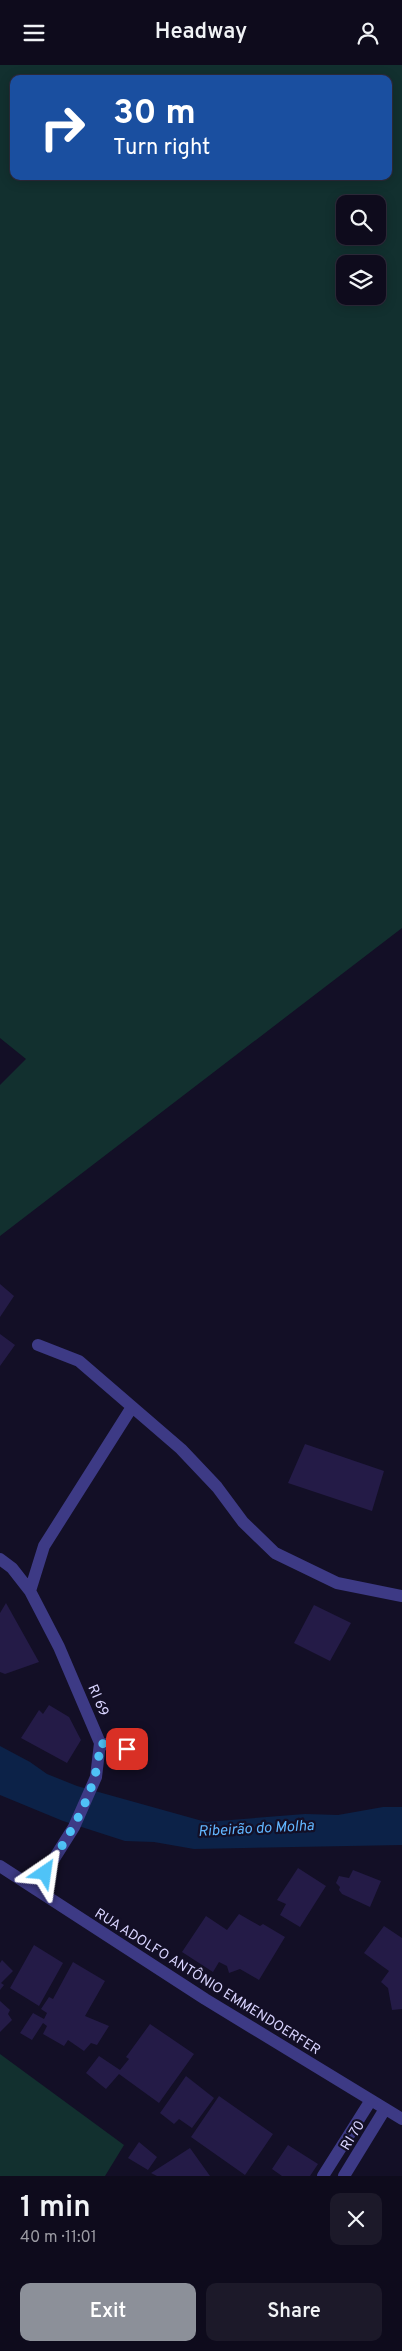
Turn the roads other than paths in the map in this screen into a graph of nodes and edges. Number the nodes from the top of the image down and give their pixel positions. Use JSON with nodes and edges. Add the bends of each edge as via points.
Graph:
{"nodes":[{"id":1,"x":38,"y":1345,"type":"dead end"},
{"id":2,"x":132,"y":1407,"type":"junction"},
{"id":3,"x":0,"y":1559,"type":"edge"},
{"id":4,"x":30,"y":1591,"type":"junction"},
{"id":5,"x":402,"y":1596,"type":"edge"},
{"id":6,"x":100,"y":1743,"type":"junction"},
{"id":7,"x":141,"y":1752,"type":"dead end"},
{"id":8,"x":0,"y":1865,"type":"edge"},
{"id":9,"x":35,"y":1889,"type":"junction"},
{"id":10,"x":371,"y":2100,"type":"junction"},
{"id":11,"x":386,"y":2109,"type":"junction"},
{"id":12,"x":402,"y":2119,"type":"edge"},
{"id":13,"x":322,"y":2176,"type":"edge"},
{"id":14,"x":344,"y":2176,"type":"edge"}],
"edges":[{"from":1,"to":2,"type":"street","via":[[79,1361]]},
{"from":2,"to":4,"type":"street","via":[[44,1546]]},
{"from":2,"to":5,"type":"street","via":[[181,1449],[217,1487],[243,1522],[275,1553],[337,1583]]},
{"from":3,"to":4,"type":"street","name":"RI 69","via":[[12,1568]]},
{"from":4,"to":6,"type":"street","name":"RI 69","via":[[59,1647]]},
{"from":6,"to":7,"type":"street"},
{"from":6,"to":9,"type":"street","name":"RI 69","via":[[96,1777],[74,1827]]},
{"from":8,"to":9,"type":"street","name":"RUA ADOLFO ANTÔNIO EMMENDOERFER"},
{"from":9,"to":10,"type":"street","name":"RUA ADOLFO ANTÔNIO EMMENDOERFER","via":[[205,1999]]},
{"from":10,"to":11,"type":"street","name":"RUA ADOLFO ANTÔNIO EMMENDOERFER"},
{"from":10,"to":13,"type":"street"},
{"from":11,"to":12,"type":"street","name":"RUA ADOLFO ANTÔNIO EMMENDOERFER"},
{"from":11,"to":14,"type":"street","name":"RI 70"}]}
